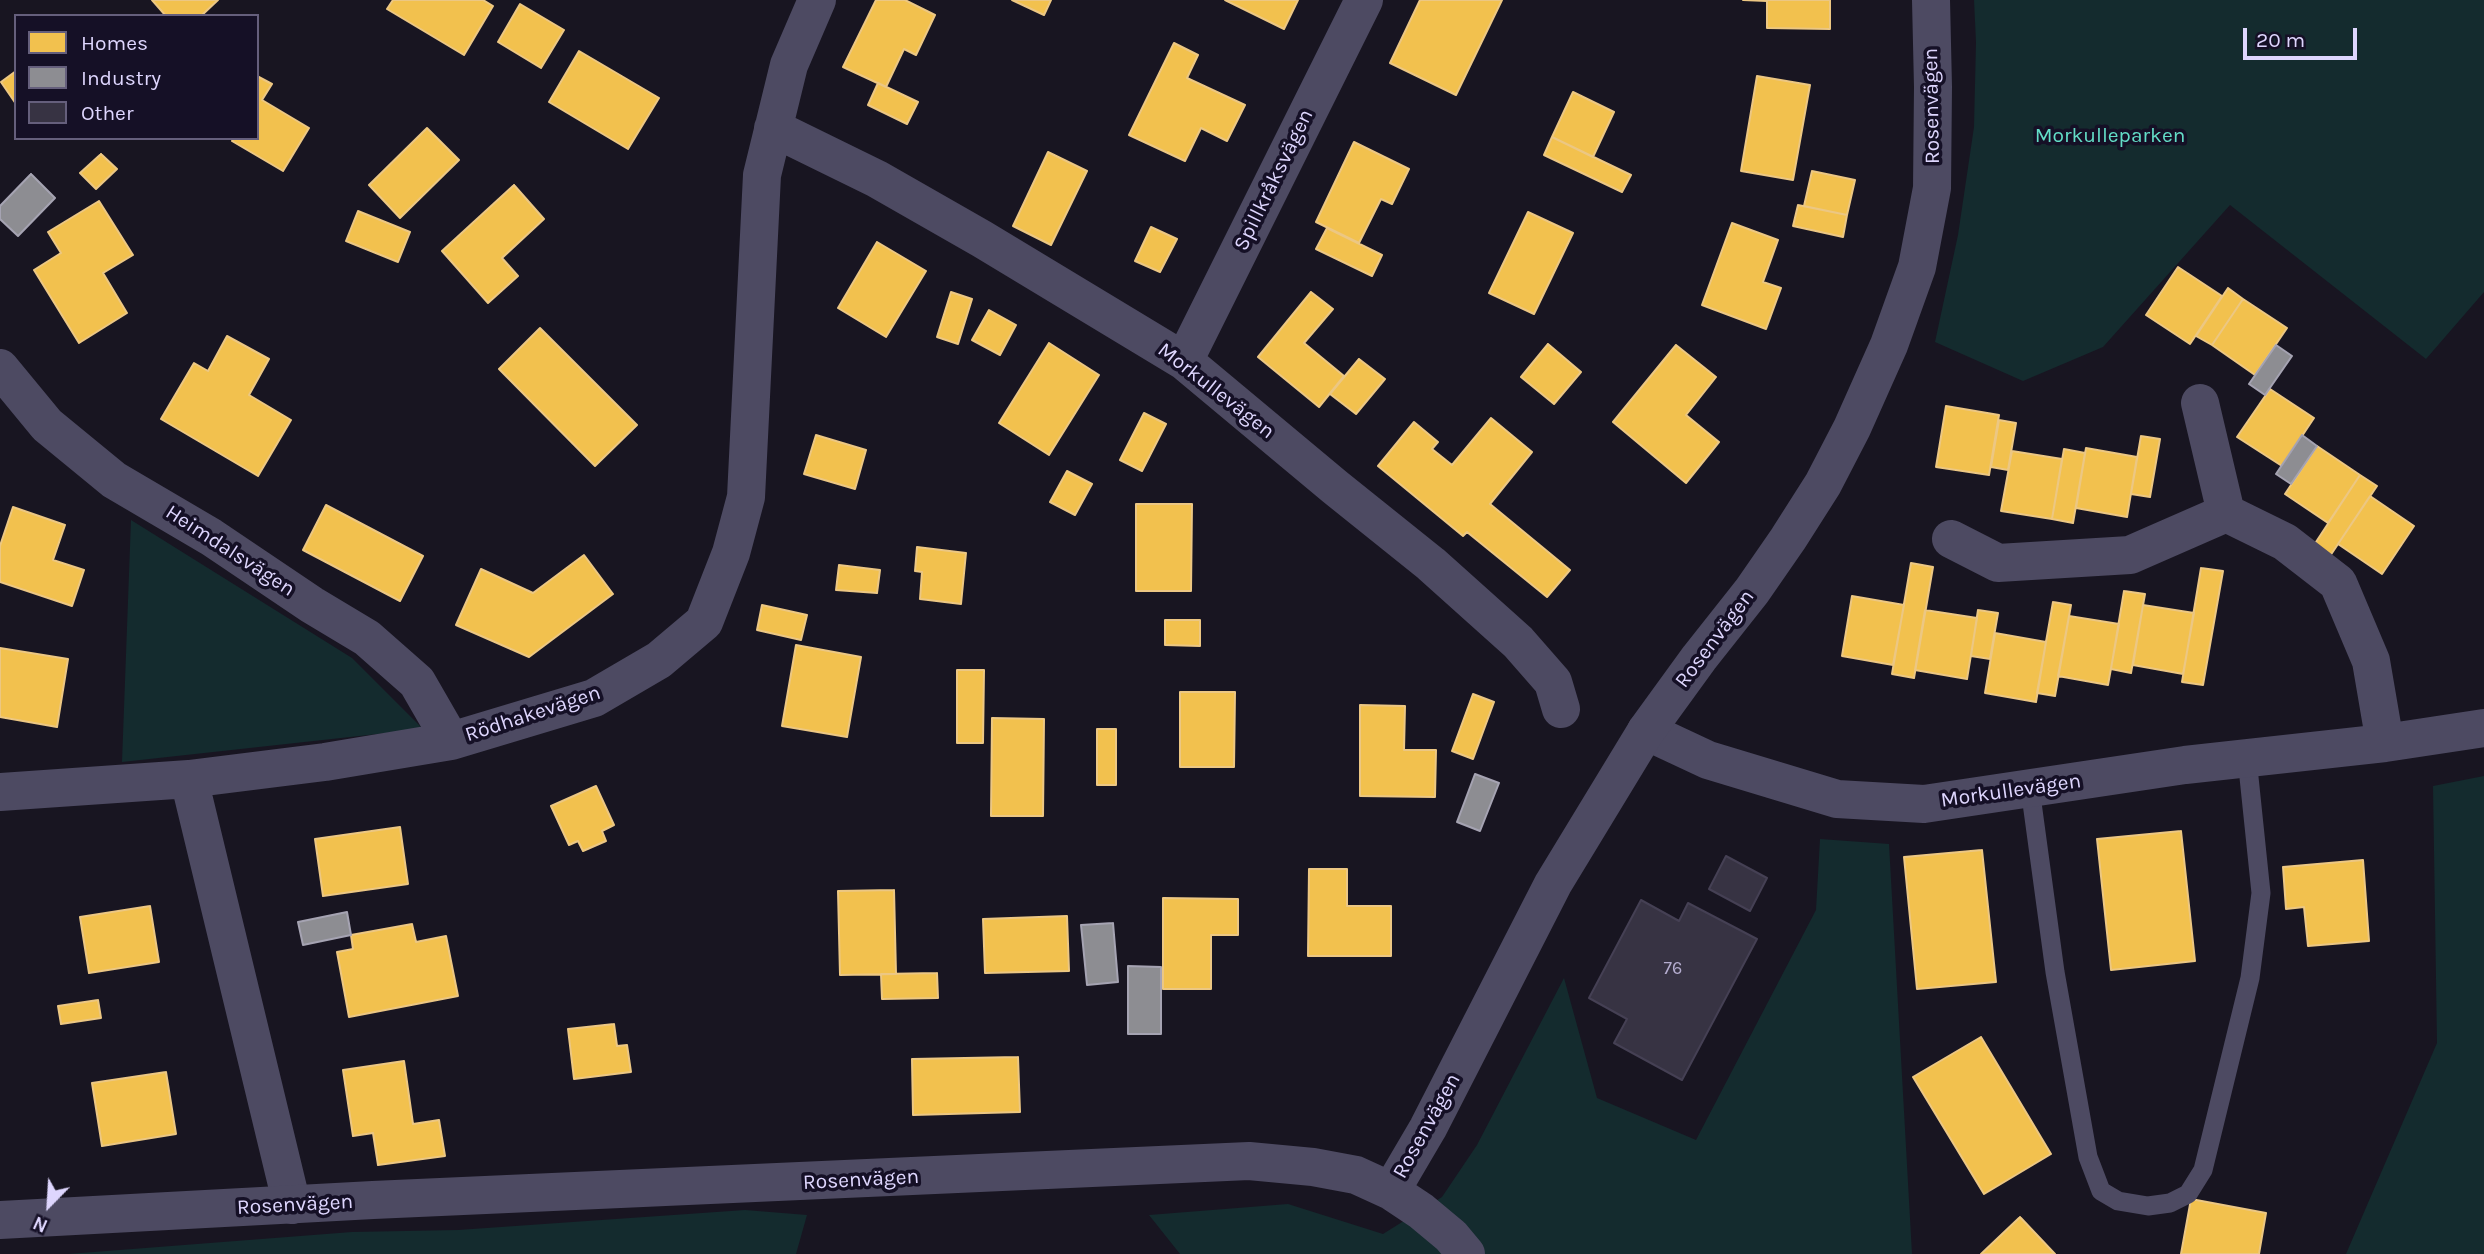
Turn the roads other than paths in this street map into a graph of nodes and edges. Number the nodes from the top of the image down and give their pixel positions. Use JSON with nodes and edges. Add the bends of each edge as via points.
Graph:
{"nodes":[{"id":1,"x":817,"y":0,"type":"edge"},
{"id":2,"x":1364,"y":0,"type":"edge"},
{"id":3,"x":1931,"y":0,"type":"edge"},
{"id":4,"x":773,"y":128,"type":"junction"},
{"id":5,"x":1184,"y":361,"type":"junction"},
{"id":6,"x":0,"y":368,"type":"edge"},
{"id":7,"x":2200,"y":403,"type":"dead end"},
{"id":8,"x":2226,"y":513,"type":"junction"},
{"id":9,"x":1951,"y":539,"type":"dead end"},
{"id":10,"x":1561,"y":709,"type":"dead end"},
{"id":11,"x":2484,"y":727,"type":"edge"},
{"id":12,"x":1646,"y":731,"type":"junction"},
{"id":13,"x":451,"y":741,"type":"junction"},
{"id":14,"x":2385,"y":743,"type":"junction"},
{"id":15,"x":2247,"y":758,"type":"junction"},
{"id":16,"x":189,"y":779,"type":"junction"},
{"id":17,"x":2030,"y":788,"type":"junction"},
{"id":18,"x":0,"y":792,"type":"edge"},
{"id":19,"x":1391,"y":1191,"type":"junction"},
{"id":20,"x":292,"y":1205,"type":"junction"},
{"id":21,"x":0,"y":1220,"type":"edge"},
{"id":22,"x":1466,"y":1254,"type":"edge"}],
"edges":[{"from":1,"to":4,"type":"street","name":"Rödhakevägen","via":[[789,65]]},
{"from":2,"to":5,"type":"street","name":"Spillkråksvägen"},
{"from":3,"to":12,"type":"street","name":"Rosenvägen","via":[[1932,188],[1917,267],[1889,345],[1823,484],[1752,591]]},
{"from":4,"to":5,"type":"street","name":"Morkullevägen","via":[[877,179]]},
{"from":4,"to":13,"type":"street","name":"Rödhakevägen","via":[[762,175],[746,497],[731,553],[704,622],[659,660],[594,698]]},
{"from":5,"to":10,"type":"street","name":"Morkullevägen","via":[[1432,564],[1518,642],[1553,682]]},
{"from":6,"to":13,"type":"street","name":"Heimdalsvägen","via":[[47,425],[114,480],[367,638],[416,682]]},
{"from":7,"to":8,"type":"street"},
{"from":8,"to":9,"type":"street","via":[[2130,555],[1998,563]]},
{"from":8,"to":14,"type":"street","via":[[2285,542],[2338,583],[2371,661]]},
{"from":11,"to":14,"type":"street","name":"Morkullevägen"},
{"from":12,"to":17,"type":"street","name":"Morkullevägen","via":[[1708,760],[1837,799],[1924,804]]},
{"from":12,"to":19,"type":"street","name":"Rosenvägen","via":[[1553,884]]},
{"from":13,"to":16,"type":"street","name":"Rödhakevägen"},
{"from":14,"to":15,"type":"street","name":"Morkullevägen"},
{"from":15,"to":17,"type":"street","name":"Morkullevägen"},
{"from":15,"to":17,"type":"lane","via":[[2262,893],[2250,978],[2203,1170],[2188,1194],[2170,1203],[2148,1206],[2101,1191],[2088,1157],[2055,972]]},
{"from":16,"to":18,"type":"street","name":"Rödhakevägen"},
{"from":16,"to":20,"type":"street"},
{"from":19,"to":20,"type":"street","name":"Rosenvägen","via":[[1356,1175],[1249,1161]]},
{"from":19,"to":22,"type":"street","via":[[1451,1236]]},
{"from":20,"to":21,"type":"street","name":"Rosenvägen"}]}
